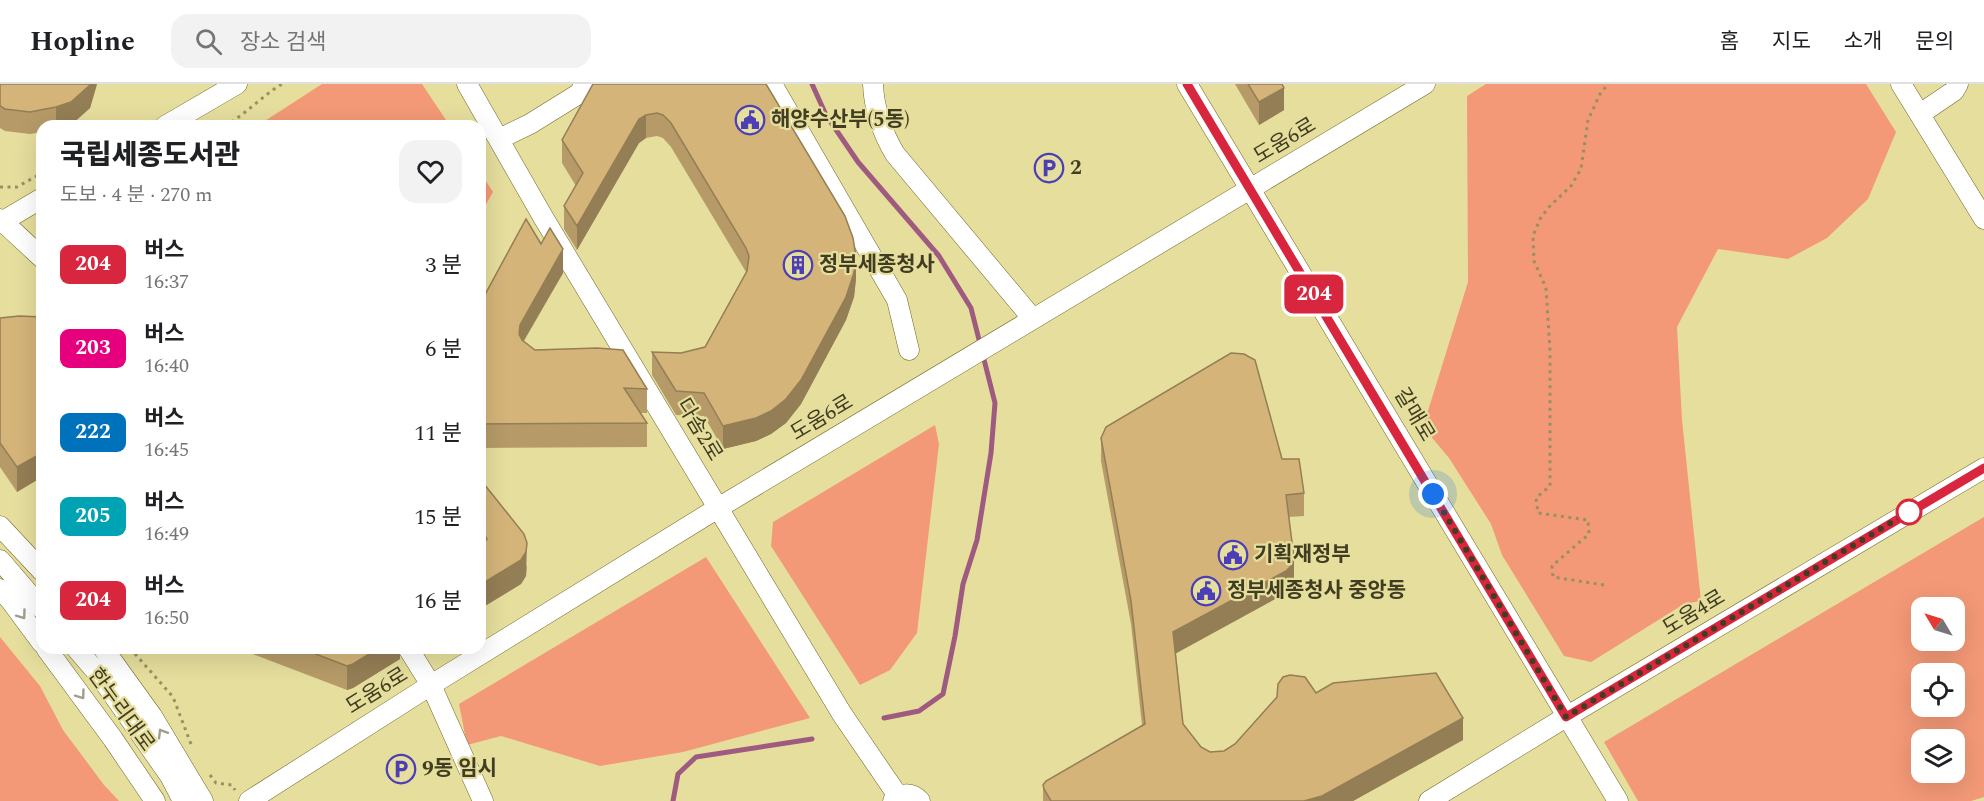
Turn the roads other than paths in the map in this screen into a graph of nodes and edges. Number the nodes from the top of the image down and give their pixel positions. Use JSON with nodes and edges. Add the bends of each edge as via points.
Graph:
{"nodes":[{"id":1,"x":237,"y":84,"type":"edge"},
{"id":2,"x":467,"y":84,"type":"edge"},
{"id":3,"x":584,"y":84,"type":"edge"},
{"id":4,"x":772,"y":84,"type":"edge"},
{"id":5,"x":873,"y":84,"type":"edge"},
{"id":6,"x":1187,"y":84,"type":"edge"},
{"id":7,"x":1425,"y":84,"type":"edge"},
{"id":8,"x":1901,"y":84,"type":"edge"},
{"id":9,"x":1958,"y":84,"type":"edge"},
{"id":10,"x":1920,"y":114,"type":"junction"},
{"id":11,"x":175,"y":120,"type":"edge"},
{"id":12,"x":499,"y":139,"type":"junction"},
{"id":13,"x":1251,"y":189,"type":"junction"},
{"id":14,"x":36,"y":201,"type":"edge"},
{"id":15,"x":1984,"y":219,"type":"edge"},
{"id":16,"x":1,"y":221,"type":"edge"},
{"id":17,"x":36,"y":253,"type":"edge"},
{"id":18,"x":1033,"y":319,"type":"junction"},
{"id":19,"x":909,"y":350,"type":"dead end"},
{"id":20,"x":1984,"y":468,"type":"edge"},
{"id":21,"x":718,"y":508,"type":"junction"},
{"id":22,"x":0,"y":526,"type":"edge"},
{"id":23,"x":0,"y":560,"type":"edge"},
{"id":24,"x":36,"y":565,"type":"edge"},
{"id":25,"x":0,"y":589,"type":"edge"},
{"id":26,"x":36,"y":602,"type":"edge"},
{"id":27,"x":36,"y":635,"type":"edge"},
{"id":28,"x":486,"y":651,"type":"edge"},
{"id":29,"x":50,"y":654,"type":"edge"},
{"id":30,"x":81,"y":654,"type":"edge"},
{"id":31,"x":108,"y":654,"type":"edge"},
{"id":32,"x":412,"y":654,"type":"edge"},
{"id":33,"x":481,"y":654,"type":"edge"},
{"id":34,"x":431,"y":685,"type":"junction"},
{"id":35,"x":1566,"y":717,"type":"junction"},
{"id":36,"x":243,"y":797,"type":"edge"},
{"id":37,"x":895,"y":799,"type":"edge"},
{"id":38,"x":155,"y":801,"type":"edge"},
{"id":39,"x":183,"y":801,"type":"edge"},
{"id":40,"x":203,"y":801,"type":"edge"},
{"id":41,"x":483,"y":801,"type":"edge"},
{"id":42,"x":920,"y":801,"type":"edge"},
{"id":43,"x":1429,"y":801,"type":"edge"},
{"id":44,"x":1617,"y":801,"type":"edge"}],
"edges":[{"from":1,"to":11,"type":"street"},
{"from":2,"to":12,"type":"street","name":"다솜2로"},
{"from":3,"to":12,"type":"street","via":[[580,93]]},
{"from":4,"to":19,"type":"street","via":[[897,300]]},
{"from":5,"to":18,"type":"street","via":[[879,119],[895,154]]},
{"from":6,"to":13,"type":"street","name":"갈매로"},
{"from":7,"to":13,"type":"street","name":"도움6로"},
{"from":8,"to":10,"type":"street"},
{"from":9,"to":10,"type":"street","via":[[1954,91]]},
{"from":10,"to":15,"type":"street"},
{"from":12,"to":21,"type":"street","name":"다솜2로"},
{"from":13,"to":18,"type":"street","name":"도움6로"},
{"from":13,"to":35,"type":"street","name":"갈매로"},
{"from":14,"to":16,"type":"street"},
{"from":16,"to":17,"type":"street"},
{"from":18,"to":21,"type":"street","name":"도움6로"},
{"from":20,"to":35,"type":"street","name":"도움4로"},
{"from":21,"to":28,"type":"street","name":"도움6로"},
{"from":21,"to":37,"type":"street","name":"다솜2로"},
{"from":22,"to":24,"type":"street"},
{"from":23,"to":26,"type":"street"},
{"from":25,"to":27,"type":"street","one_way":true},
{"from":29,"to":38,"type":"street","name":"한누리대로","one_way":true},
{"from":30,"to":39,"type":"street"},
{"from":40,"to":31,"type":"street","name":"한누리대로","one_way":true,"via":[[152,716]]},
{"from":32,"to":34,"type":"street"},
{"from":33,"to":34,"type":"street","name":"도움6로"},
{"from":34,"to":36,"type":"street","name":"도움6로"},
{"from":34,"to":41,"type":"street"},
{"from":35,"to":43,"type":"street","name":"도움4로"},
{"from":35,"to":44,"type":"street","name":"갈매로"},
{"from":37,"to":42,"type":"street","via":[[908,794]]}]}
